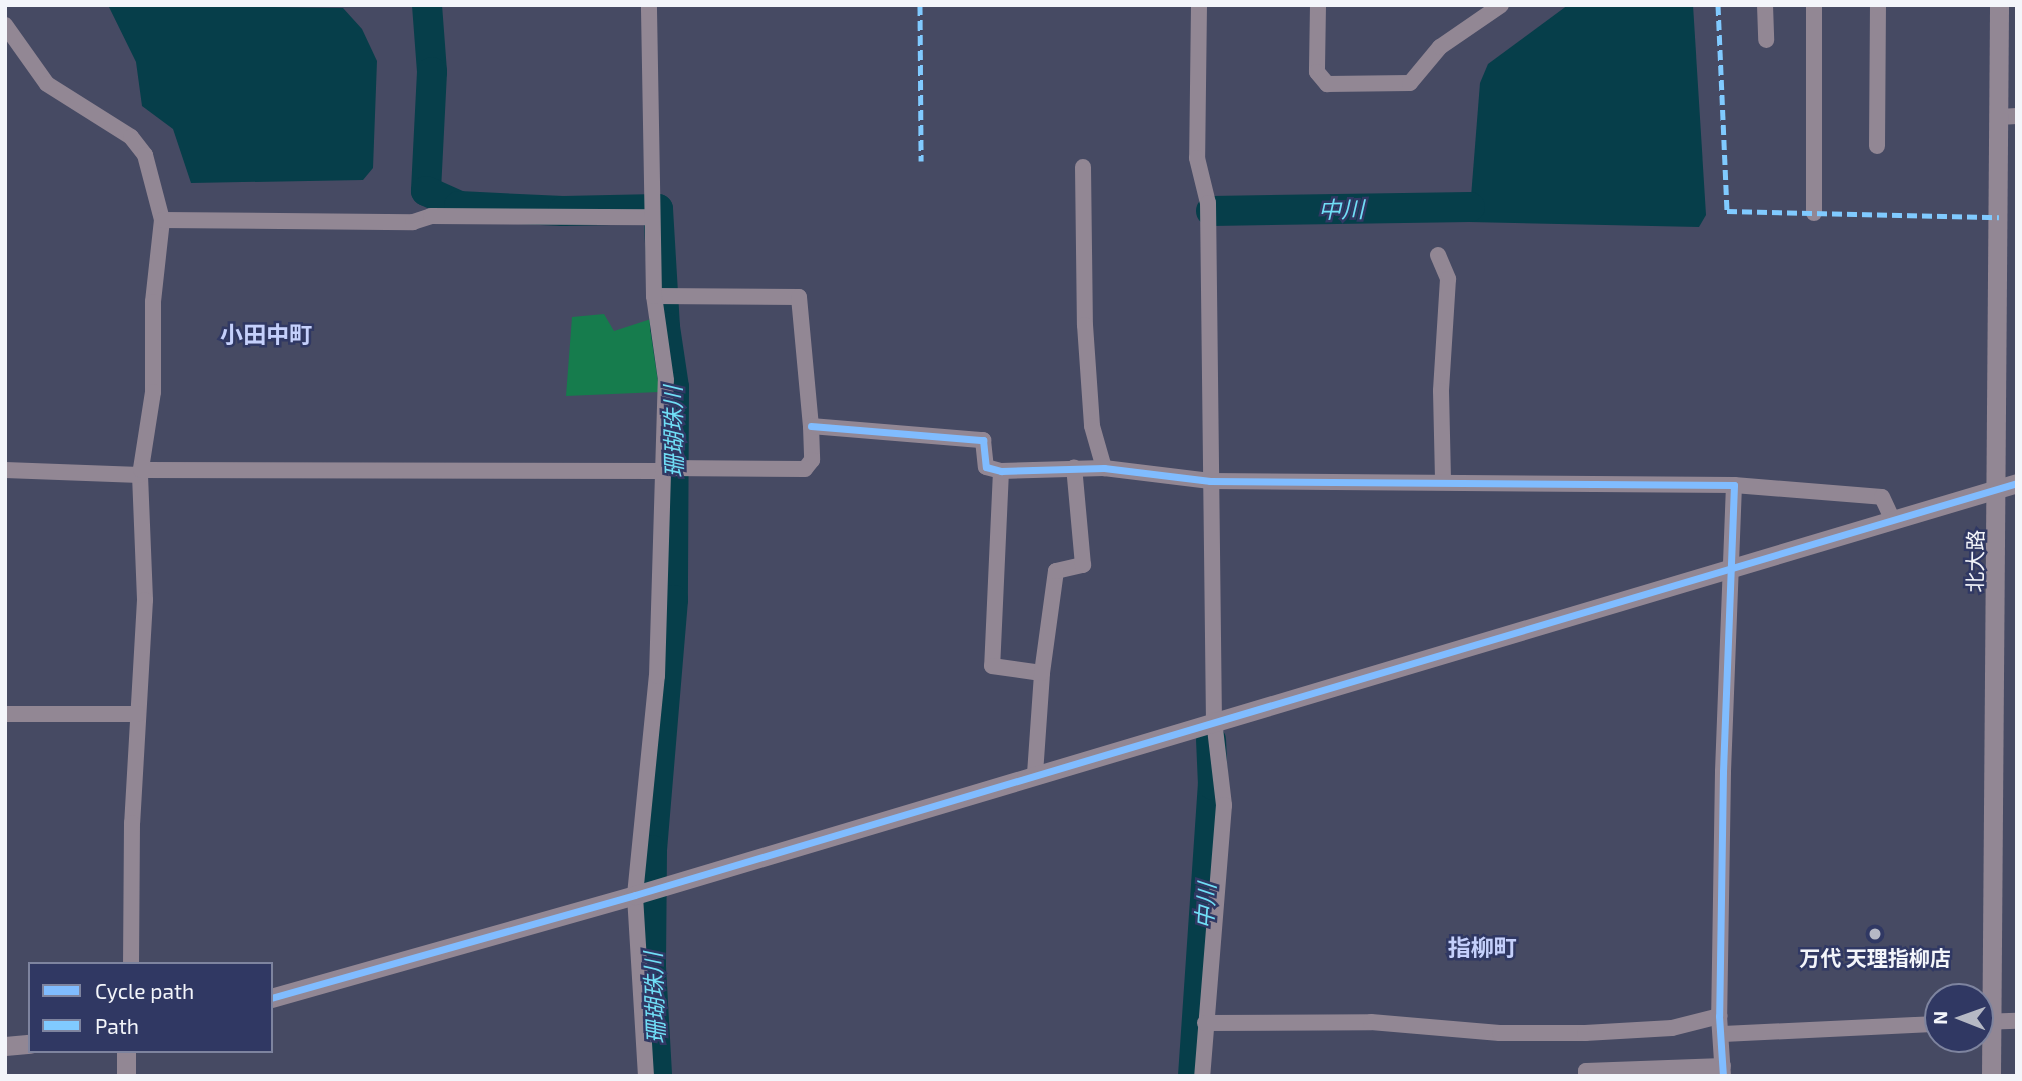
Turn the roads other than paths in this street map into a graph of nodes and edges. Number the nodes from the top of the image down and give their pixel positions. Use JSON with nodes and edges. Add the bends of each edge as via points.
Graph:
{"nodes":[{"id":1,"x":649,"y":5,"type":"edge"},
{"id":2,"x":1199,"y":5,"type":"edge"},
{"id":3,"x":1318,"y":5,"type":"edge"},
{"id":4,"x":1501,"y":5,"type":"edge"},
{"id":5,"x":1765,"y":5,"type":"edge"},
{"id":6,"x":1814,"y":5,"type":"edge"},
{"id":7,"x":1878,"y":5,"type":"edge"},
{"id":8,"x":1999,"y":5,"type":"edge"},
{"id":9,"x":5,"y":25,"type":"edge"},
{"id":10,"x":1766,"y":40,"type":"dead end"},
{"id":11,"x":2008,"y":116,"type":"edge"},
{"id":12,"x":1877,"y":146,"type":"dead end"},
{"id":13,"x":1083,"y":167,"type":"dead end"},
{"id":14,"x":1814,"y":213,"type":"dead end"},
{"id":15,"x":651,"y":216,"type":"junction"},
{"id":16,"x":162,"y":220,"type":"junction"},
{"id":17,"x":1438,"y":255,"type":"dead end"},
{"id":18,"x":654,"y":296,"type":"junction"},
{"id":19,"x":811,"y":426,"type":"junction"},
{"id":20,"x":1074,"y":467,"type":"junction"},
{"id":21,"x":1104,"y":468,"type":"junction"},
{"id":22,"x":664,"y":469,"type":"junction"},
{"id":23,"x":5,"y":470,"type":"edge"},
{"id":24,"x":1001,"y":471,"type":"junction"},
{"id":25,"x":141,"y":472,"type":"junction"},
{"id":26,"x":1443,"y":480,"type":"junction"},
{"id":27,"x":1209,"y":481,"type":"junction"},
{"id":28,"x":1734,"y":485,"type":"junction"},
{"id":29,"x":2008,"y":485,"type":"edge"},
{"id":30,"x":1892,"y":518,"type":"junction"},
{"id":31,"x":1734,"y":564,"type":"junction"},
{"id":32,"x":1042,"y":673,"type":"junction"},
{"id":33,"x":5,"y":714,"type":"edge"},
{"id":34,"x":138,"y":714,"type":"junction"},
{"id":35,"x":1214,"y":720,"type":"junction"},
{"id":36,"x":1035,"y":774,"type":"junction"},
{"id":37,"x":635,"y":895,"type":"junction"},
{"id":38,"x":131,"y":962,"type":"edge"},
{"id":39,"x":1988,"y":983,"type":"edge"},
{"id":40,"x":273,"y":997,"type":"edge"},
{"id":41,"x":1719,"y":1016,"type":"junction"},
{"id":42,"x":2017,"y":1021,"type":"edge"},
{"id":43,"x":1994,"y":1022,"type":"edge"},
{"id":44,"x":1205,"y":1023,"type":"junction"},
{"id":45,"x":1924,"y":1025,"type":"edge"},
{"id":46,"x":1723,"y":1034,"type":"junction"},
{"id":47,"x":28,"y":1044,"type":"edge"},
{"id":48,"x":5,"y":1046,"type":"edge"},
{"id":49,"x":126,"y":1053,"type":"edge"},
{"id":50,"x":1989,"y":1053,"type":"edge"},
{"id":51,"x":1723,"y":1071,"type":"edge"},
{"id":52,"x":126,"y":1076,"type":"edge"},
{"id":53,"x":646,"y":1076,"type":"edge"},
{"id":54,"x":1202,"y":1076,"type":"edge"},
{"id":55,"x":1586,"y":1076,"type":"edge"},
{"id":56,"x":1991,"y":1076,"type":"edge"}],
"edges":[{"from":1,"to":15,"type":"street"},
{"from":2,"to":27,"type":"street","via":[[1197,158],[1208,202]]},
{"from":3,"to":4,"type":"street","via":[[1317,72],[1327,84],[1410,83],[1440,47]]},
{"from":5,"to":10,"type":"street"},
{"from":6,"to":14,"type":"street"},
{"from":7,"to":12,"type":"street"},
{"from":8,"to":11,"type":"street","name":"北大路"},
{"from":9,"to":16,"type":"street","via":[[47,83],[131,137],[145,155]]},
{"from":11,"to":29,"type":"street","name":"北大路"},
{"from":13,"to":21,"type":"street","via":[[1085,326],[1092,426]]},
{"from":15,"to":16,"type":"street","via":[[431,216],[413,222]]},
{"from":15,"to":18,"type":"street"},
{"from":16,"to":25,"type":"street","via":[[153,302],[153,393]]},
{"from":17,"to":26,"type":"street","via":[[1448,279],[1441,391]]},
{"from":18,"to":19,"type":"street","via":[[799,297]]},
{"from":18,"to":22,"type":"street","via":[[666,380]]},
{"from":19,"to":22,"type":"street","via":[[812,460],[805,469]]},
{"from":19,"to":24,"type":"street","via":[[983,440],[986,467]]},
{"from":20,"to":21,"type":"street"},
{"from":20,"to":24,"type":"street"},
{"from":20,"to":32,"type":"street","via":[[1083,565],[1056,571]]},
{"from":21,"to":27,"type":"street"},
{"from":22,"to":25,"type":"street"},
{"from":22,"to":37,"type":"street","via":[[657,676]]},
{"from":23,"to":25,"type":"street"},
{"from":24,"to":32,"type":"street","via":[[992,666]]},
{"from":25,"to":34,"type":"street","via":[[145,600]]},
{"from":26,"to":27,"type":"street"},
{"from":26,"to":28,"type":"street"},
{"from":27,"to":35,"type":"street"},
{"from":28,"to":30,"type":"street","via":[[1882,497]]},
{"from":28,"to":31,"type":"street"},
{"from":29,"to":30,"type":"street"},
{"from":29,"to":39,"type":"street","name":"北大路"},
{"from":30,"to":31,"type":"street"},
{"from":31,"to":35,"type":"street"},
{"from":31,"to":41,"type":"street","via":[[1723,772]]},
{"from":32,"to":36,"type":"street"},
{"from":33,"to":34,"type":"street"},
{"from":34,"to":38,"type":"street"},
{"from":35,"to":36,"type":"street"},
{"from":35,"to":44,"type":"street","via":[[1224,805]]},
{"from":36,"to":37,"type":"street"},
{"from":37,"to":40,"type":"street"},
{"from":37,"to":53,"type":"street"},
{"from":41,"to":44,"type":"street","via":[[1672,1028],[1585,1033],[1500,1033],[1371,1022]]},
{"from":41,"to":46,"type":"street"},
{"from":42,"to":43,"type":"street"},
{"from":44,"to":54,"type":"street"},
{"from":45,"to":46,"type":"street"},
{"from":46,"to":51,"type":"street"},
{"from":47,"to":48,"type":"street"},
{"from":49,"to":52,"type":"street"},
{"from":50,"to":56,"type":"street","name":"北大路"},
{"from":51,"to":55,"type":"street","via":[[1586,1071]]}]}
